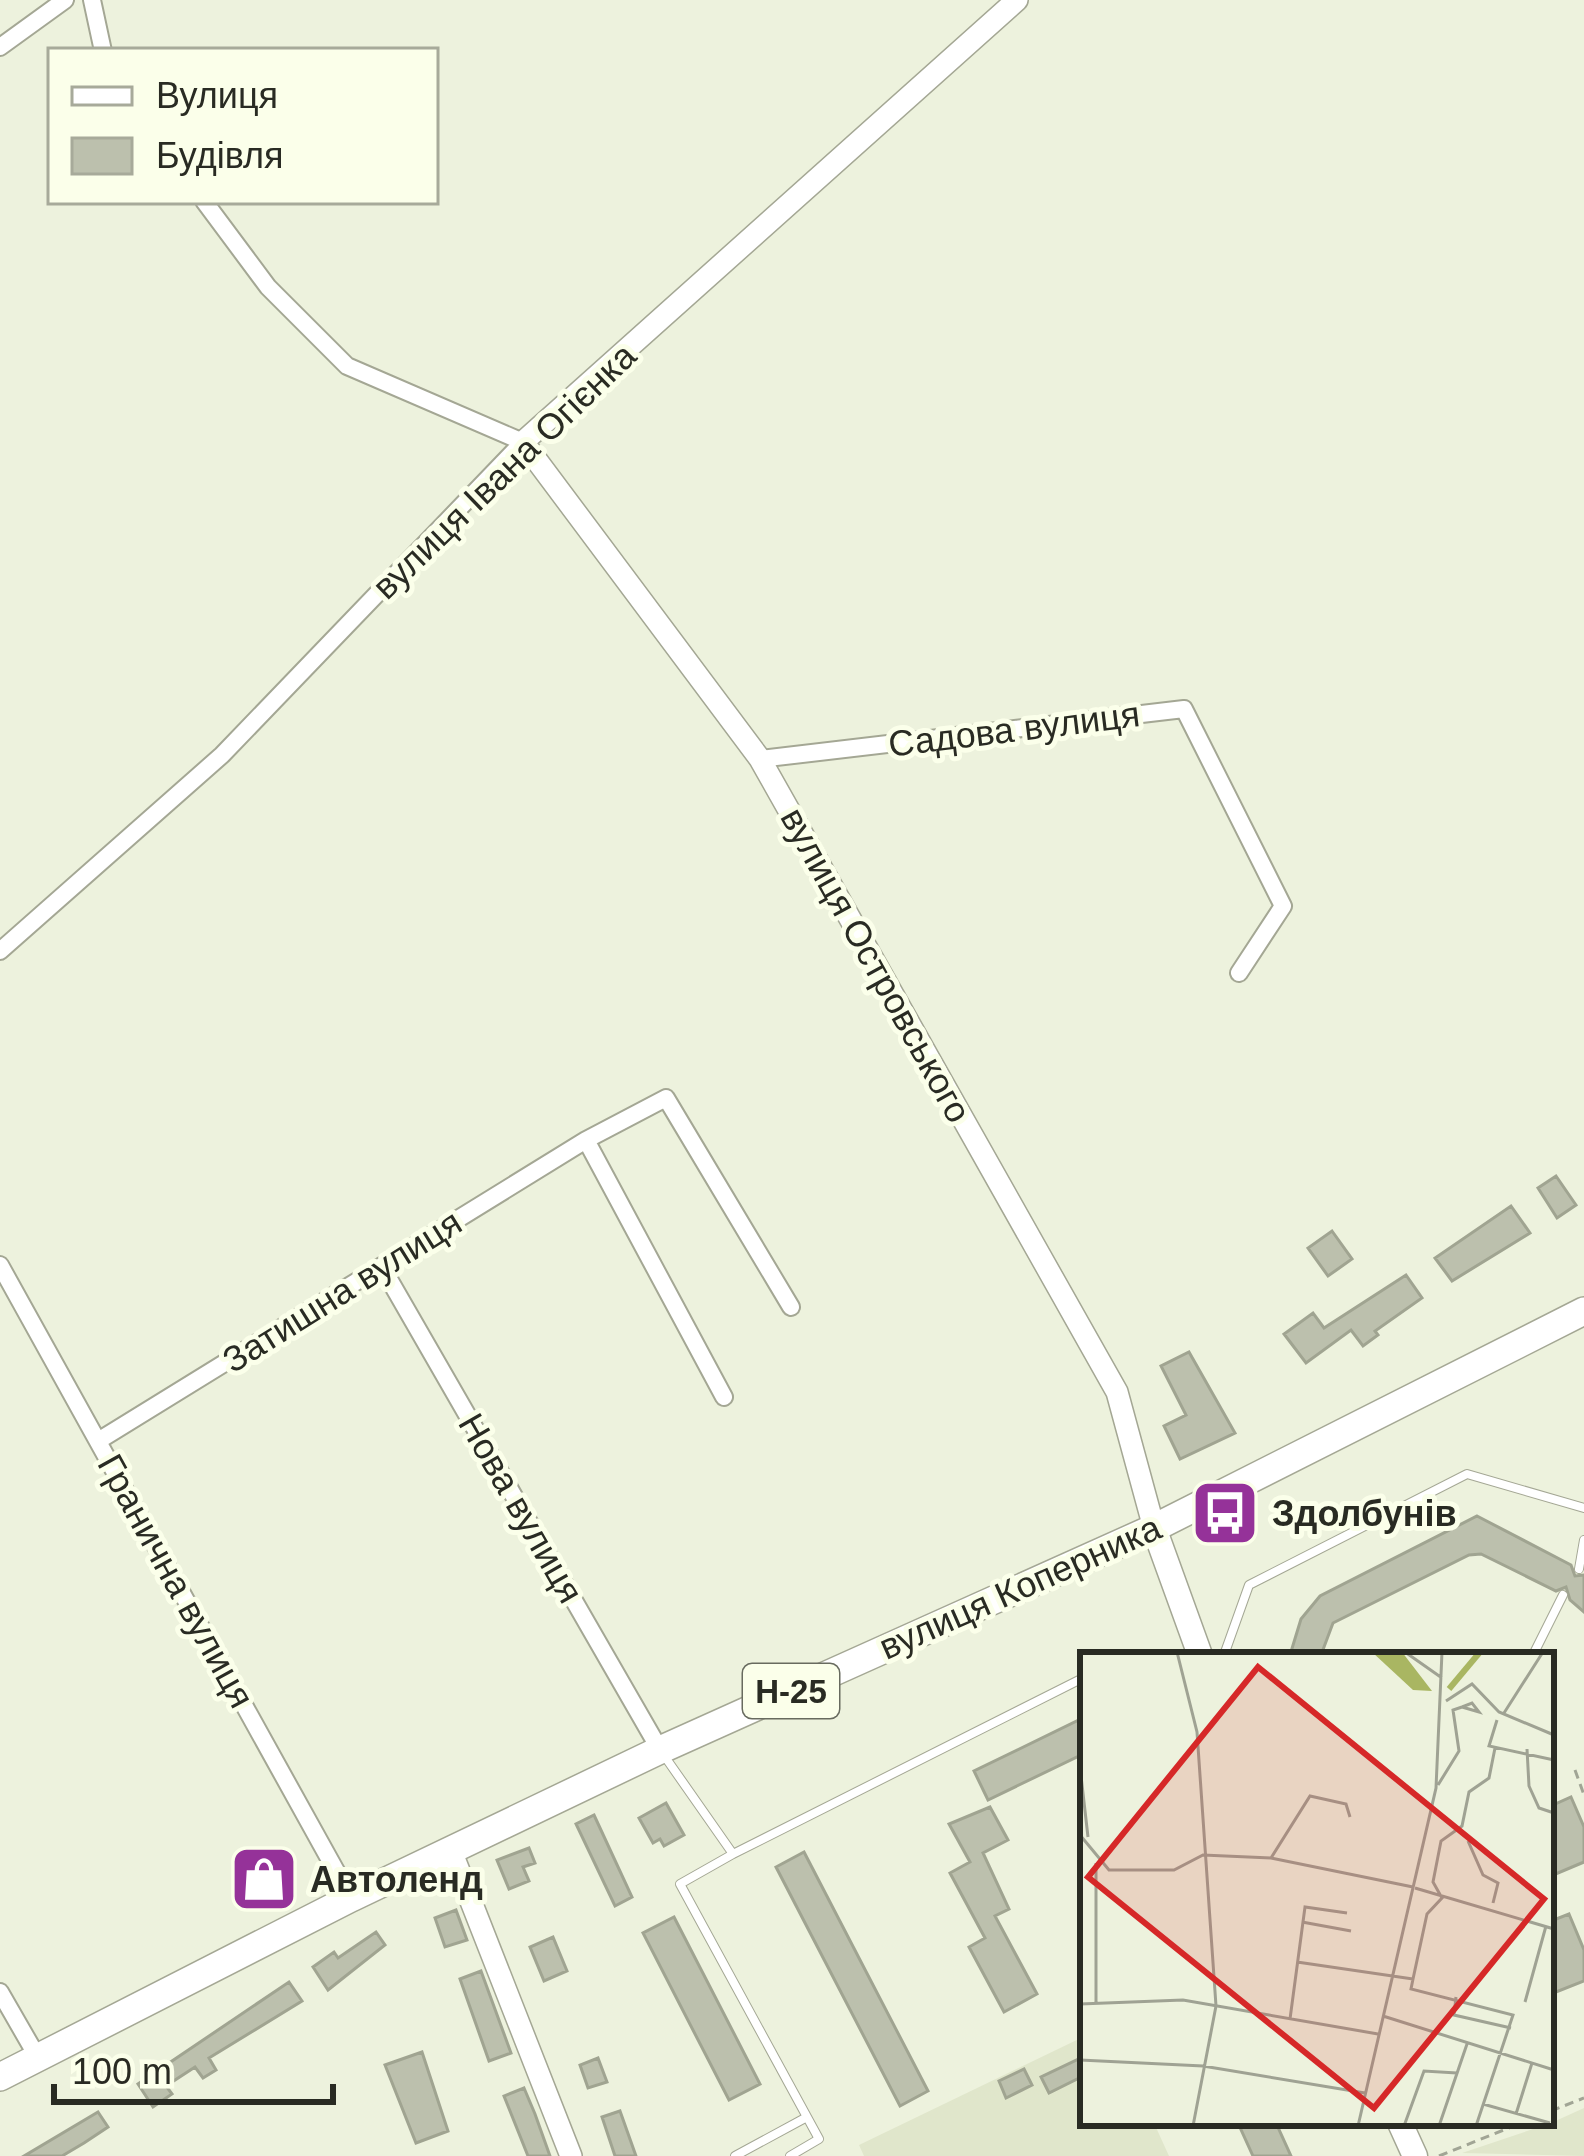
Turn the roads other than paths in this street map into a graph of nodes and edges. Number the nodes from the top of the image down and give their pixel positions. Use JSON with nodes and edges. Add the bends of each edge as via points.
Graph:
{"nodes":[{"id":1,"x":65,"y":0,"type":"edge"},
{"id":2,"x":92,"y":0,"type":"edge"},
{"id":3,"x":1017,"y":0,"type":"edge"},
{"id":4,"x":0,"y":46,"type":"edge"},
{"id":5,"x":102,"y":48,"type":"edge"},
{"id":6,"x":206,"y":204,"type":"edge"},
{"id":7,"x":523,"y":442,"type":"junction"},
{"id":8,"x":760,"y":759,"type":"junction"},
{"id":9,"x":0,"y":951,"type":"edge"},
{"id":10,"x":1239,"y":973,"type":"dead end"},
{"id":11,"x":586,"y":1140,"type":"junction"},
{"id":12,"x":0,"y":1265,"type":"edge"},
{"id":13,"x":382,"y":1267,"type":"junction"},
{"id":14,"x":791,"y":1307,"type":"dead end"},
{"id":15,"x":1584,"y":1311,"type":"edge"},
{"id":16,"x":724,"y":1397,"type":"dead end"},
{"id":17,"x":98,"y":1441,"type":"junction"},
{"id":18,"x":1584,"y":1508,"type":"edge"},
{"id":19,"x":1154,"y":1528,"type":"junction"},
{"id":20,"x":1584,"y":1540,"type":"edge"},
{"id":21,"x":1579,"y":1569,"type":"dead end"},
{"id":22,"x":1562,"y":1595,"type":"dead end"},
{"id":23,"x":1199,"y":1652,"type":"edge"},
{"id":24,"x":1225,"y":1652,"type":"edge"},
{"id":25,"x":1534,"y":1652,"type":"edge"},
{"id":26,"x":1080,"y":1680,"type":"edge"},
{"id":27,"x":660,"y":1750,"type":"junction"},
{"id":28,"x":452,"y":1853,"type":"junction"},
{"id":29,"x":733,"y":1854,"type":"junction"},
{"id":30,"x":351,"y":1898,"type":"junction"},
{"id":31,"x":0,"y":1992,"type":"edge"},
{"id":32,"x":38,"y":2058,"type":"junction"},
{"id":33,"x":0,"y":2077,"type":"edge"},
{"id":34,"x":807,"y":2117,"type":"junction"},
{"id":35,"x":1401,"y":2126,"type":"edge"},
{"id":36,"x":571,"y":2156,"type":"edge"},
{"id":37,"x":734,"y":2156,"type":"edge"},
{"id":38,"x":790,"y":2156,"type":"edge"},
{"id":39,"x":1415,"y":2156,"type":"edge"}],
"edges":[{"from":1,"to":4,"type":"street"},
{"from":2,"to":5,"type":"street"},
{"from":3,"to":7,"type":"street","name":"вулиця Івана Огієнка"},
{"from":6,"to":7,"type":"street","via":[[268,286],[347,366]]},
{"from":7,"to":8,"type":"street","name":"вулиця Островського"},
{"from":7,"to":9,"type":"street","name":"вулиця Івана Огієнка","via":[[223,754]]},
{"from":8,"to":10,"type":"street","name":"Садова вулиця","via":[[1184,709],[1282,906]]},
{"from":8,"to":19,"type":"street","name":"вулиця Островського","via":[[1117,1392]]},
{"from":11,"to":13,"type":"street","name":"Затишна вулиця"},
{"from":11,"to":14,"type":"street","name":"Затишна вулиця","via":[[666,1098]]},
{"from":11,"to":16,"type":"street"},
{"from":12,"to":17,"type":"street","name":"Гранична вулиця"},
{"from":13,"to":17,"type":"street","name":"Затишна вулиця"},
{"from":13,"to":27,"type":"street","name":"Нова вулиця"},
{"from":15,"to":19,"type":"main road","name":"вулиця Коперника","number":"Н-25"},
{"from":17,"to":30,"type":"street","name":"Гранична вулиця"},
{"from":18,"to":24,"type":"lane","via":[[1468,1474],[1249,1585]]},
{"from":19,"to":23,"type":"main road"},
{"from":19,"to":27,"type":"main road","name":"вулиця Коперника","number":"Н-25"},
{"from":20,"to":21,"type":"lane"},
{"from":22,"to":25,"type":"lane"},
{"from":26,"to":29,"type":"lane"},
{"from":27,"to":28,"type":"main road","name":"вулиця Коперника","number":"Н-25"},
{"from":27,"to":29,"type":"lane"},
{"from":28,"to":30,"type":"main road","name":"вулиця Коперника","number":"Н-25"},
{"from":28,"to":36,"type":"street"},
{"from":29,"to":34,"type":"lane","via":[[680,1884]]},
{"from":30,"to":32,"type":"main road","name":"вулиця Коперника","number":"Н-25"},
{"from":31,"to":32,"type":"street"},
{"from":32,"to":33,"type":"main road","name":"вулиця Коперника","number":"Н-25"},
{"from":34,"to":37,"type":"lane"},
{"from":34,"to":38,"type":"lane","via":[[819,2139]]},
{"from":35,"to":39,"type":"main road"}]}
